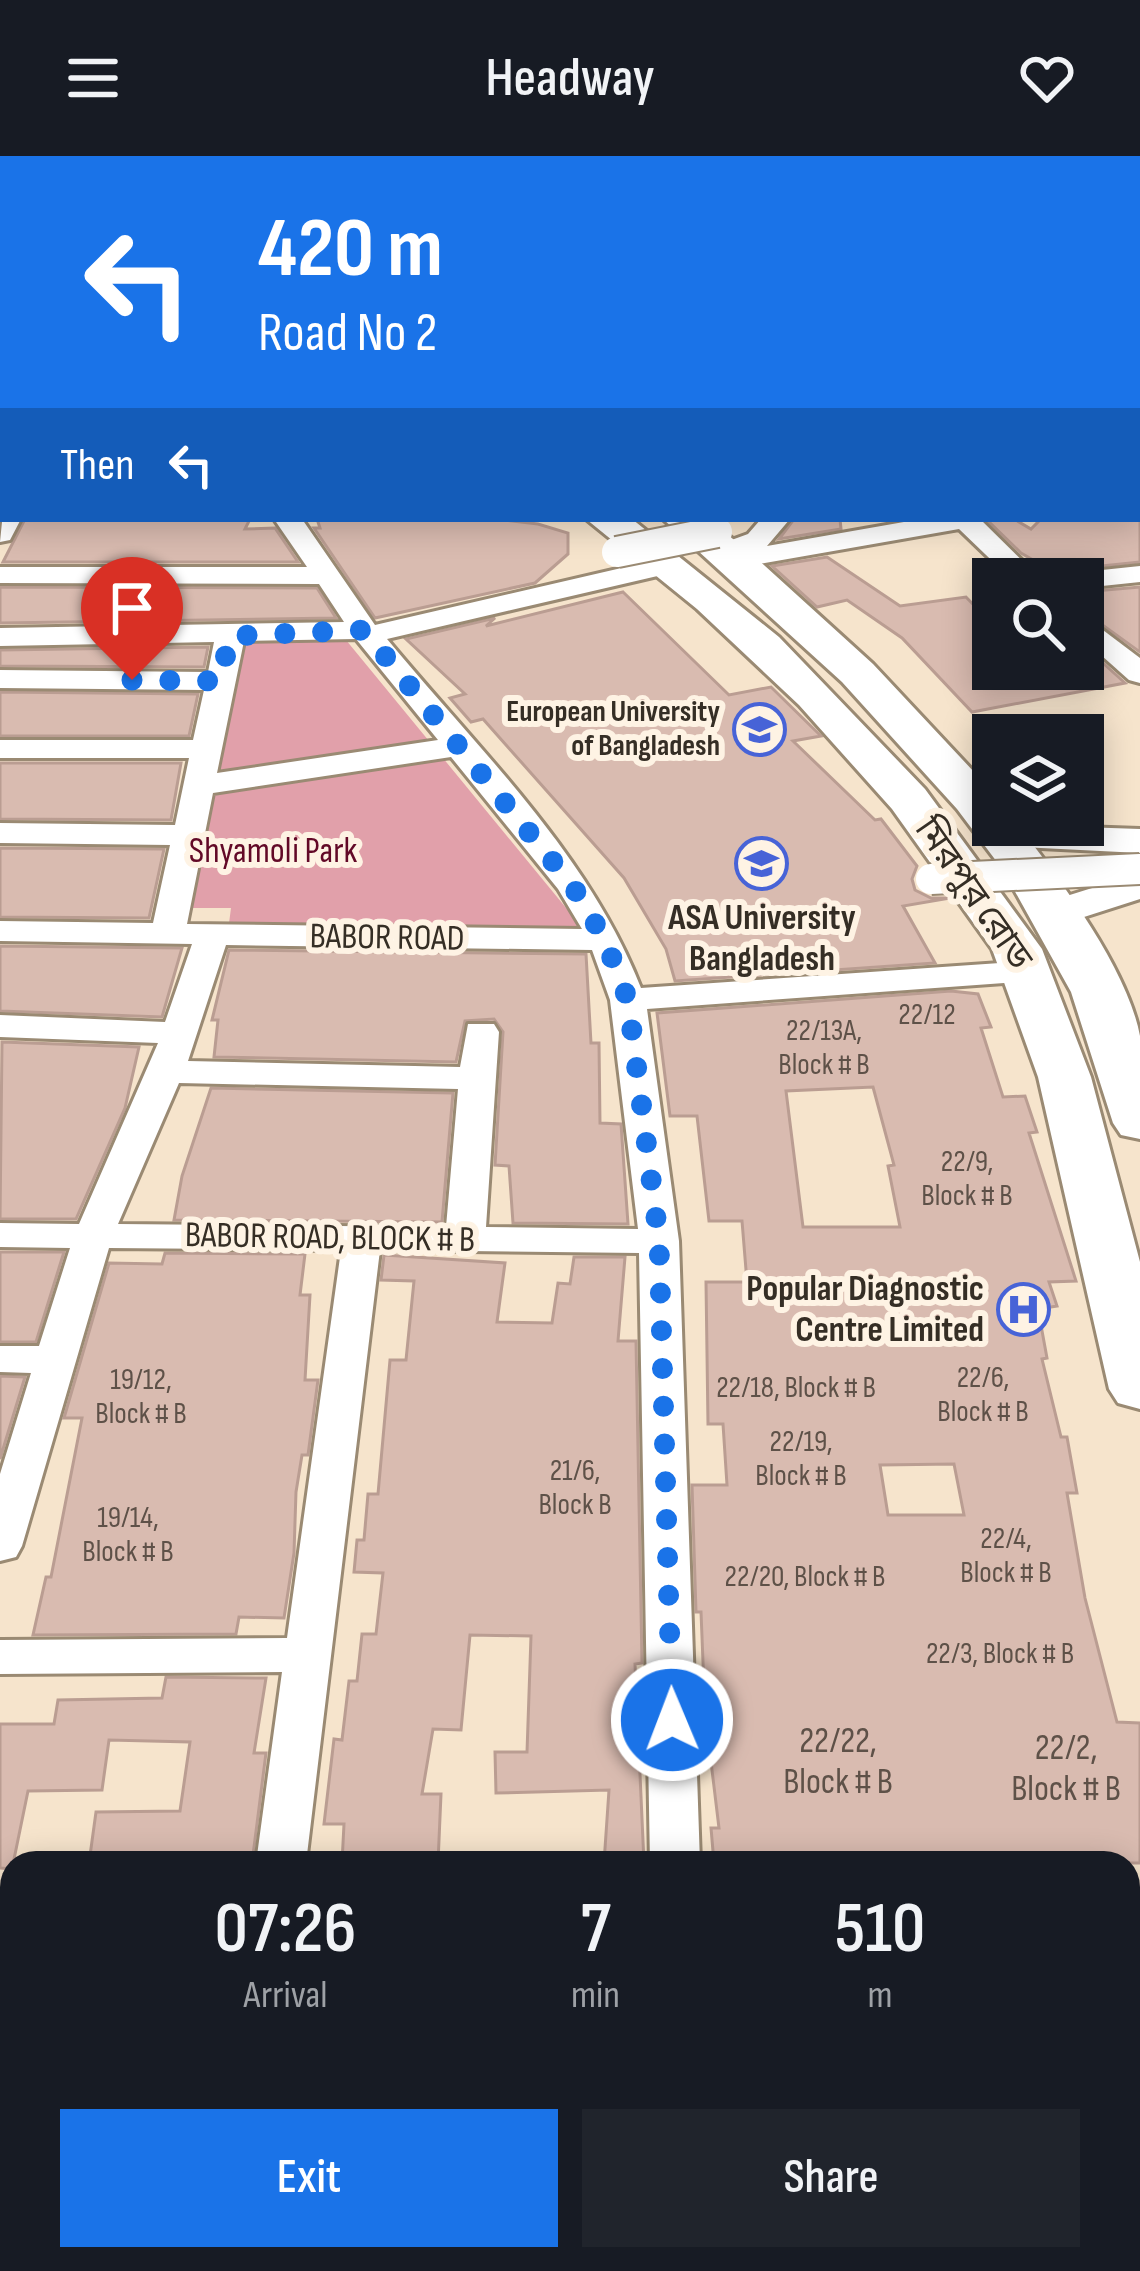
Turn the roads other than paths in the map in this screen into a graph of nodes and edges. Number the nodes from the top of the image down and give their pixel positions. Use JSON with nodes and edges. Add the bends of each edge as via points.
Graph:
{"nodes":[{"id":1,"x":290,"y":522,"type":"edge"},
{"id":2,"x":773,"y":522,"type":"edge"},
{"id":3,"x":927,"y":522,"type":"edge"},
{"id":4,"x":966,"y":522,"type":"edge"},
{"id":5,"x":675,"y":543,"type":"edge"},
{"id":6,"x":1005,"y":558,"type":"edge"},
{"id":7,"x":1140,"y":574,"type":"edge"},
{"id":8,"x":0,"y":575,"type":"edge"},
{"id":9,"x":327,"y":576,"type":"junction"},
{"id":10,"x":1104,"y":578,"type":"edge"},
{"id":11,"x":366,"y":632,"type":"junction"},
{"id":12,"x":1104,"y":634,"type":"edge"},
{"id":13,"x":230,"y":636,"type":"junction"},
{"id":14,"x":1140,"y":637,"type":"edge"},
{"id":15,"x":0,"y":638,"type":"edge"},
{"id":16,"x":1104,"y":642,"type":"edge"},
{"id":17,"x":1140,"y":674,"type":"edge"},
{"id":18,"x":0,"y":679,"type":"edge"},
{"id":19,"x":220,"y":681,"type":"junction"},
{"id":20,"x":461,"y":746,"type":"junction"},
{"id":21,"x":0,"y":749,"type":"edge"},
{"id":22,"x":208,"y":749,"type":"junction"},
{"id":23,"x":203,"y":785,"type":"junction"},
{"id":24,"x":972,"y":801,"type":"edge"},
{"id":25,"x":0,"y":833,"type":"edge"},
{"id":26,"x":192,"y":836,"type":"junction"},
{"id":27,"x":1104,"y":839,"type":"edge"},
{"id":28,"x":1140,"y":841,"type":"edge"},
{"id":29,"x":1010,"y":846,"type":"edge"},
{"id":30,"x":1140,"y":869,"type":"edge"},
{"id":31,"x":931,"y":879,"type":"dead end"},
{"id":32,"x":1140,"y":885,"type":"edge"},
{"id":33,"x":1056,"y":913,"type":"junction"},
{"id":34,"x":0,"y":932,"type":"edge"},
{"id":35,"x":168,"y":935,"type":"junction"},
{"id":36,"x":212,"y":936,"type":"junction"},
{"id":37,"x":605,"y":940,"type":"junction"},
{"id":38,"x":1030,"y":971,"type":"junction"},
{"id":39,"x":628,"y":1000,"type":"junction"},
{"id":40,"x":0,"y":1026,"type":"edge"},
{"id":41,"x":481,"y":1032,"type":"dead end"},
{"id":42,"x":177,"y":1033,"type":"junction"},
{"id":43,"x":166,"y":1072,"type":"junction"},
{"id":44,"x":477,"y":1078,"type":"junction"},
{"id":45,"x":1140,"y":1123,"type":"edge"},
{"id":46,"x":0,"y":1235,"type":"edge"},
{"id":47,"x":93,"y":1236,"type":"junction"},
{"id":48,"x":362,"y":1238,"type":"junction"},
{"id":49,"x":465,"y":1239,"type":"junction"},
{"id":50,"x":659,"y":1241,"type":"junction"},
{"id":51,"x":0,"y":1359,"type":"edge"},
{"id":52,"x":57,"y":1360,"type":"junction"},
{"id":53,"x":1140,"y":1390,"type":"edge"},
{"id":54,"x":0,"y":1546,"type":"edge"},
{"id":55,"x":308,"y":1655,"type":"junction"},
{"id":56,"x":0,"y":1657,"type":"edge"},
{"id":57,"x":283,"y":1851,"type":"edge"},
{"id":58,"x":675,"y":1851,"type":"edge"}],
"edges":[{"from":1,"to":9,"type":"street"},
{"from":2,"to":5,"type":"street","via":[[758,540]]},
{"from":3,"to":5,"type":"street"},
{"from":4,"to":6,"type":"street"},
{"from":5,"to":11,"type":"street"},
{"from":5,"to":24,"type":"highway","name":"মিরপুর রোড","via":[[854,671]]},
{"from":5,"to":38,"type":"highway","name":"মিরপুর রোড","via":[[956,857]]},
{"from":7,"to":10,"type":"street"},
{"from":8,"to":9,"type":"street"},
{"from":9,"to":11,"type":"street"},
{"from":11,"to":13,"type":"street"},
{"from":11,"to":20,"type":"street"},
{"from":12,"to":14,"type":"street"},
{"from":13,"to":15,"type":"street"},
{"from":13,"to":19,"type":"street"},
{"from":16,"to":17,"type":"street"},
{"from":18,"to":19,"type":"street"},
{"from":19,"to":22,"type":"street"},
{"from":20,"to":23,"type":"street"},
{"from":20,"to":37,"type":"street","via":[[572,885]]},
{"from":21,"to":22,"type":"street"},
{"from":22,"to":23,"type":"street"},
{"from":23,"to":26,"type":"street"},
{"from":25,"to":26,"type":"street"},
{"from":26,"to":35,"type":"street"},
{"from":27,"to":28,"type":"main road"},
{"from":29,"to":33,"type":"highway","name":"মিরপুর রোড"},
{"from":30,"to":31,"type":"street","bridge":true},
{"from":32,"to":33,"type":"main road"},
{"from":33,"to":45,"type":"highway","name":"মিরপুর রোড","via":[[1097,991]]},
{"from":34,"to":35,"type":"street","name":"BABOR ROAD"},
{"from":35,"to":36,"type":"street","name":"BABOR ROAD"},
{"from":36,"to":37,"type":"street","name":"BABOR ROAD"},
{"from":36,"to":42,"type":"street"},
{"from":37,"to":39,"type":"street"},
{"from":38,"to":39,"type":"street"},
{"from":38,"to":53,"type":"highway","name":"মিরপুর রোড"},
{"from":39,"to":50,"type":"street"},
{"from":40,"to":42,"type":"street"},
{"from":41,"to":44,"type":"street"},
{"from":42,"to":43,"type":"street"},
{"from":43,"to":44,"type":"street"},
{"from":43,"to":47,"type":"street"},
{"from":44,"to":49,"type":"street"},
{"from":46,"to":47,"type":"street","name":"BABOR ROAD, BLOCK # B"},
{"from":47,"to":48,"type":"street","name":"BABOR ROAD, BLOCK # B"},
{"from":47,"to":52,"type":"street"},
{"from":48,"to":49,"type":"street","name":"BABOR ROAD, BLOCK # B"},
{"from":48,"to":55,"type":"street"},
{"from":49,"to":50,"type":"street","name":"BABOR ROAD, BLOCK # B"},
{"from":50,"to":58,"type":"street"},
{"from":51,"to":52,"type":"street"},
{"from":52,"to":54,"type":"street"},
{"from":55,"to":56,"type":"street"},
{"from":55,"to":57,"type":"street"}]}
